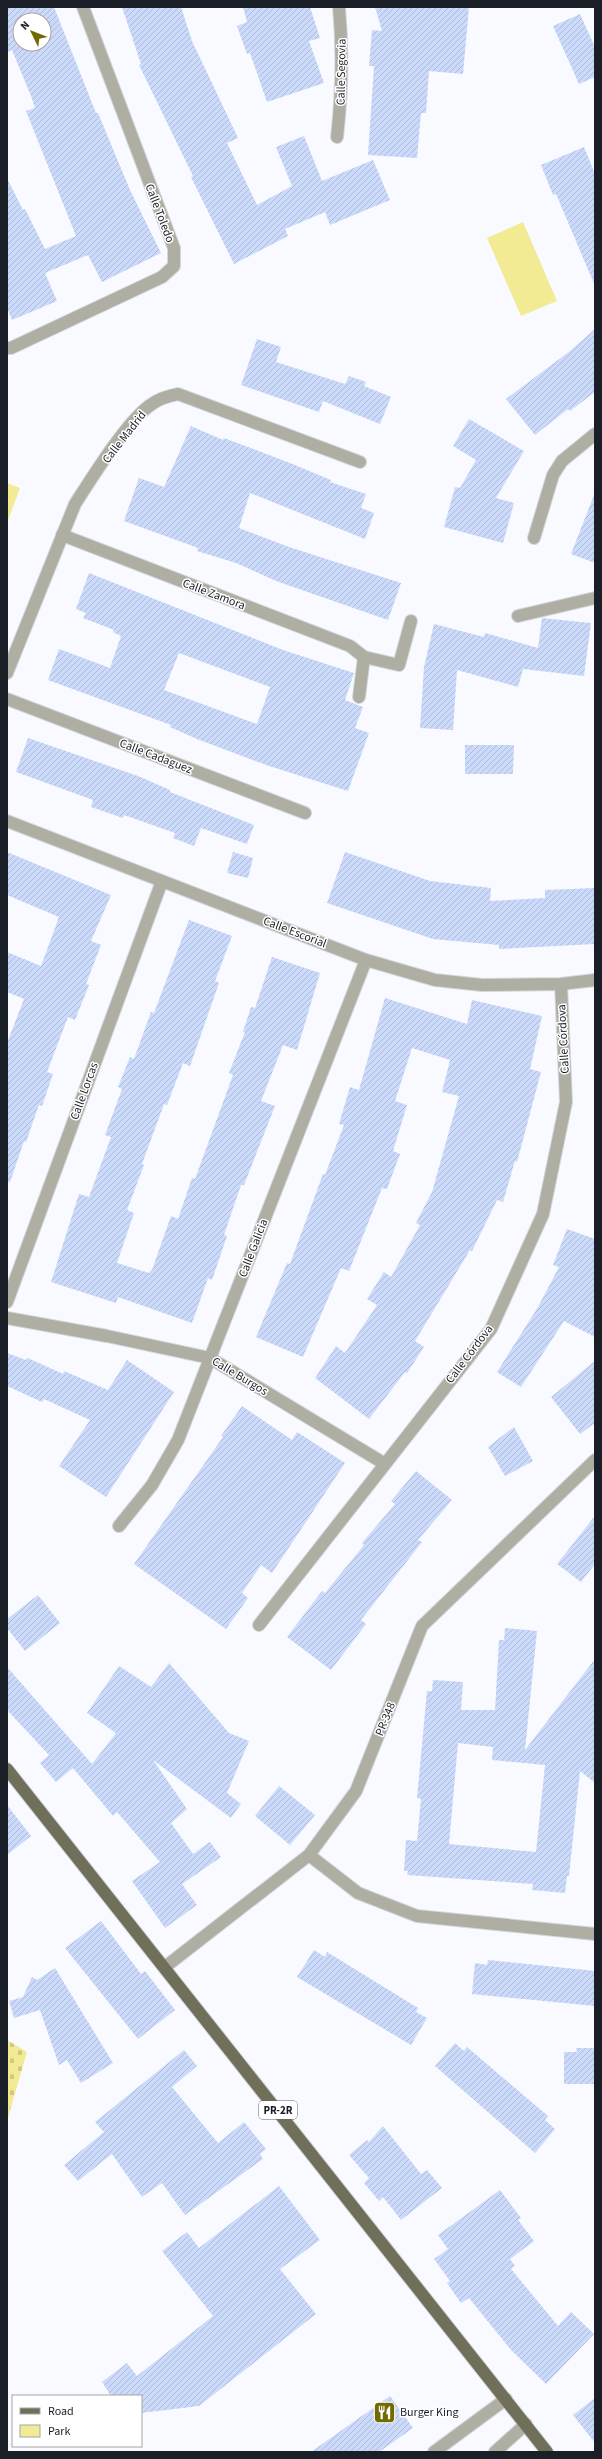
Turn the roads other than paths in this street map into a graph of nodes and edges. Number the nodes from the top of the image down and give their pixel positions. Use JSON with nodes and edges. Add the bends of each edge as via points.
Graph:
{"nodes":[{"id":1,"x":83,"y":7,"type":"edge"},
{"id":2,"x":339,"y":7,"type":"edge"},
{"id":3,"x":337,"y":137,"type":"dead end"},
{"id":4,"x":7,"y":348,"type":"edge"},
{"id":5,"x":595,"y":434,"type":"edge"},
{"id":6,"x":360,"y":462,"type":"dead end"},
{"id":7,"x":62,"y":534,"type":"junction"},
{"id":8,"x":534,"y":538,"type":"dead end"},
{"id":9,"x":595,"y":598,"type":"edge"},
{"id":10,"x":518,"y":616,"type":"dead end"},
{"id":11,"x":411,"y":621,"type":"dead end"},
{"id":12,"x":364,"y":657,"type":"junction"},
{"id":13,"x":7,"y":673,"type":"edge"},
{"id":14,"x":359,"y":697,"type":"dead end"},
{"id":15,"x":7,"y":698,"type":"edge"},
{"id":16,"x":305,"y":813,"type":"dead end"},
{"id":17,"x":7,"y":821,"type":"edge"},
{"id":18,"x":162,"y":881,"type":"junction"},
{"id":19,"x":366,"y":960,"type":"junction"},
{"id":20,"x":595,"y":980,"type":"edge"},
{"id":21,"x":561,"y":984,"type":"junction"},
{"id":22,"x":7,"y":1302,"type":"edge"},
{"id":23,"x":7,"y":1318,"type":"edge"},
{"id":24,"x":210,"y":1358,"type":"junction"},
{"id":25,"x":595,"y":1460,"type":"edge"},
{"id":26,"x":385,"y":1464,"type":"junction"},
{"id":27,"x":119,"y":1526,"type":"dead end"},
{"id":28,"x":259,"y":1625,"type":"dead end"},
{"id":29,"x":7,"y":1769,"type":"edge"},
{"id":30,"x":309,"y":1855,"type":"junction"},
{"id":31,"x":595,"y":1934,"type":"edge"},
{"id":32,"x":165,"y":1967,"type":"junction"},
{"id":33,"x":506,"y":2399,"type":"junction"},
{"id":34,"x":526,"y":2424,"type":"junction"},
{"id":35,"x":434,"y":2452,"type":"edge"},
{"id":36,"x":495,"y":2452,"type":"edge"},
{"id":37,"x":547,"y":2452,"type":"edge"}],
"edges":[{"from":1,"to":4,"type":"street","name":"Calle Toledo","via":[[174,248],[174,266],[162,277]]},
{"from":2,"to":3,"type":"street","name":"Calle Segovia","via":[[342,93]]},
{"from":5,"to":8,"type":"street","via":[[562,461],[553,475]]},
{"from":6,"to":7,"type":"street","name":"Calle Madrid","via":[[178,394],[164,397],[141,412],[104,460],[75,504]]},
{"from":7,"to":12,"type":"street","name":"Calle Zamora","via":[[350,646]]},
{"from":7,"to":13,"type":"street","name":"Calle Madrid"},
{"from":9,"to":10,"type":"street"},
{"from":11,"to":12,"type":"street","via":[[399,665]]},
{"from":12,"to":14,"type":"street"},
{"from":15,"to":16,"type":"street","name":"Calle Cadaguez"},
{"from":17,"to":18,"type":"street","name":"Calle Escorial"},
{"from":18,"to":19,"type":"street","name":"Calle Escorial"},
{"from":18,"to":22,"type":"street","name":"Calle Lorcas"},
{"from":19,"to":21,"type":"street","name":"Calle Escorial","via":[[435,980],[482,985]]},
{"from":19,"to":24,"type":"street","name":"Calle Galicia"},
{"from":20,"to":21,"type":"street","name":"Calle Escorial"},
{"from":21,"to":26,"type":"street","name":"Calle Córdova","via":[[566,1102],[543,1214],[490,1328]]},
{"from":23,"to":24,"type":"street","name":"Calle Burgos"},
{"from":24,"to":26,"type":"street","name":"Calle Burgos"},
{"from":24,"to":27,"type":"street","name":"Calle Galicia","via":[[178,1440],[152,1485]]},
{"from":25,"to":30,"type":"street","name":"PR-348","number":"PR-348","via":[[422,1626],[356,1792]]},
{"from":26,"to":28,"type":"street","name":"Calle Córdova"},
{"from":29,"to":32,"type":"main road","number":"PR-2R"},
{"from":30,"to":31,"type":"street","via":[[358,1893],[417,1916]]},
{"from":30,"to":32,"type":"street","name":"PR-348","number":"PR-348"},
{"from":32,"to":33,"type":"main road","number":"PR-2R"},
{"from":33,"to":34,"type":"main road","number":"PR-2R"},
{"from":33,"to":35,"type":"street"},
{"from":34,"to":36,"type":"street"},
{"from":34,"to":37,"type":"main road","number":"PR-2R"}]}
